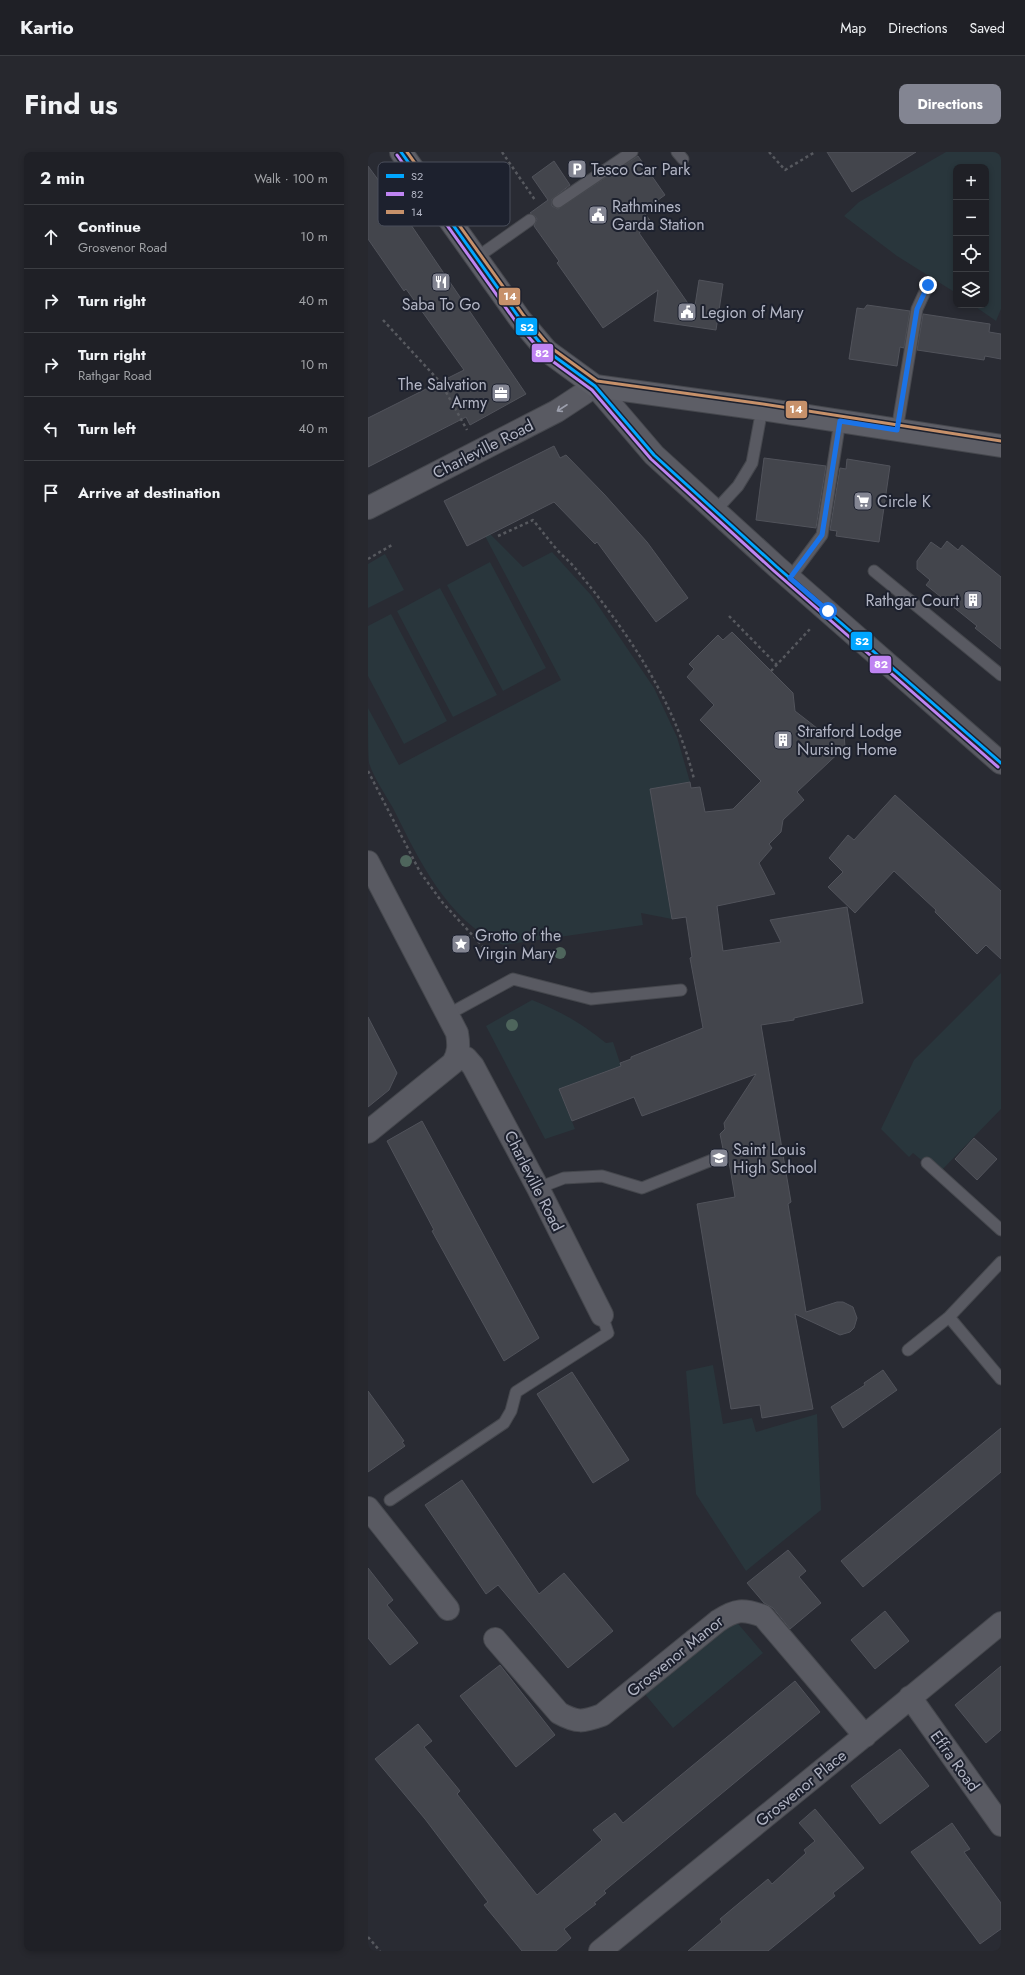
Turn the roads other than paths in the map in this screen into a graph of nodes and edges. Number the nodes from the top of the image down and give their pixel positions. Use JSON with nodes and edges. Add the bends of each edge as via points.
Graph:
{"nodes":[{"id":1,"x":401,"y":152,"type":"edge"},
{"id":2,"x":632,"y":152,"type":"edge"},
{"id":3,"x":408,"y":162,"type":"edge"},
{"id":4,"x":558,"y":202,"type":"dead end"},
{"id":5,"x":530,"y":220,"type":"dead end"},
{"id":6,"x":453,"y":226,"type":"edge"},
{"id":7,"x":476,"y":258,"type":"junction"},
{"id":8,"x":928,"y":285,"type":"dead end"},
{"id":9,"x":595,"y":386,"type":"junction"},
{"id":10,"x":762,"y":409,"type":"junction"},
{"id":11,"x":840,"y":421,"type":"junction"},
{"id":12,"x":897,"y":430,"type":"junction"},
{"id":13,"x":1001,"y":446,"type":"edge"},
{"id":14,"x":369,"y":507,"type":"edge"},
{"id":15,"x":715,"y":511,"type":"junction"},
{"id":16,"x":874,"y":570,"type":"dead end"},
{"id":17,"x":790,"y":578,"type":"junction"},
{"id":18,"x":1001,"y":675,"type":"edge"},
{"id":19,"x":1001,"y":763,"type":"edge"},
{"id":20,"x":368,"y":862,"type":"edge"},
{"id":21,"x":681,"y":990,"type":"dead end"},
{"id":22,"x":447,"y":1015,"type":"junction"},
{"id":23,"x":457,"y":1056,"type":"junction"},
{"id":24,"x":368,"y":1132,"type":"edge"},
{"id":25,"x":717,"y":1158,"type":"dead end"},
{"id":26,"x":927,"y":1164,"type":"dead end"},
{"id":27,"x":538,"y":1188,"type":"junction"},
{"id":28,"x":1001,"y":1230,"type":"edge"},
{"id":29,"x":1001,"y":1262,"type":"edge"},
{"id":30,"x":602,"y":1315,"type":"joint"},
{"id":31,"x":949,"y":1317,"type":"junction"},
{"id":32,"x":908,"y":1350,"type":"dead end"},
{"id":33,"x":1001,"y":1379,"type":"edge"},
{"id":34,"x":390,"y":1500,"type":"dead end"},
{"id":35,"x":368,"y":1508,"type":"edge"},
{"id":36,"x":448,"y":1609,"type":"dead end"},
{"id":37,"x":1001,"y":1623,"type":"edge"},
{"id":38,"x":495,"y":1638,"type":"dead end"},
{"id":39,"x":910,"y":1698,"type":"junction"},
{"id":40,"x":865,"y":1736,"type":"junction"},
{"id":41,"x":1001,"y":1825,"type":"edge"},
{"id":42,"x":600,"y":1951,"type":"edge"}],
"edges":[{"from":1,"to":3,"type":"main road"},
{"from":2,"to":4,"type":"lane"},
{"from":5,"to":7,"type":"lane"},
{"from":6,"to":7,"type":"main road"},
{"from":7,"to":9,"type":"main road","via":[[520,319],[547,351]]},
{"from":8,"to":12,"type":"lane","via":[[917,309]]},
{"from":9,"to":10,"type":"main road"},
{"from":9,"to":14,"type":"street","name":"Charleville Road","one_way":true,"via":[[557,411]]},
{"from":9,"to":15,"type":"street","via":[[654,455]]},
{"from":10,"to":11,"type":"main road"},
{"from":10,"to":15,"type":"lane","via":[[752,463],[738,486]]},
{"from":11,"to":12,"type":"main road"},
{"from":11,"to":17,"type":"lane","via":[[822,535]]},
{"from":12,"to":13,"type":"main road"},
{"from":15,"to":17,"type":"street"},
{"from":16,"to":18,"type":"lane"},
{"from":17,"to":19,"type":"street"},
{"from":20,"to":22,"type":"street"},
{"from":21,"to":22,"type":"lane","via":[[591,999],[513,979]]},
{"from":22,"to":23,"type":"street","via":[[457,1033]]},
{"from":23,"to":24,"type":"street","via":[[438,1076]]},
{"from":23,"to":27,"type":"street","name":"Charleville Road","via":[[466,1058],[473,1066]]},
{"from":25,"to":27,"type":"lane","via":[[642,1188],[602,1176],[564,1178]]},
{"from":26,"to":28,"type":"lane"},
{"from":27,"to":30,"type":"street","name":"Charleville Road"},
{"from":29,"to":31,"type":"lane"},
{"from":30,"to":34,"type":"lane","via":[[608,1333],[516,1392],[511,1411],[504,1423]]},
{"from":31,"to":32,"type":"lane"},
{"from":31,"to":33,"type":"lane"},
{"from":35,"to":36,"type":"street"},
{"from":37,"to":39,"type":"street","name":"Grosvenor Place"},
{"from":38,"to":40,"type":"street","name":"Grosvenor Manor","via":[[559,1713],[572,1720],[587,1721],[602,1715],[718,1620],[731,1612],[747,1610],[763,1616]]},
{"from":39,"to":40,"type":"street","name":"Grosvenor Place"},
{"from":39,"to":41,"type":"street","name":"Effra Road"},
{"from":40,"to":42,"type":"street","name":"Grosvenor Place"}]}
